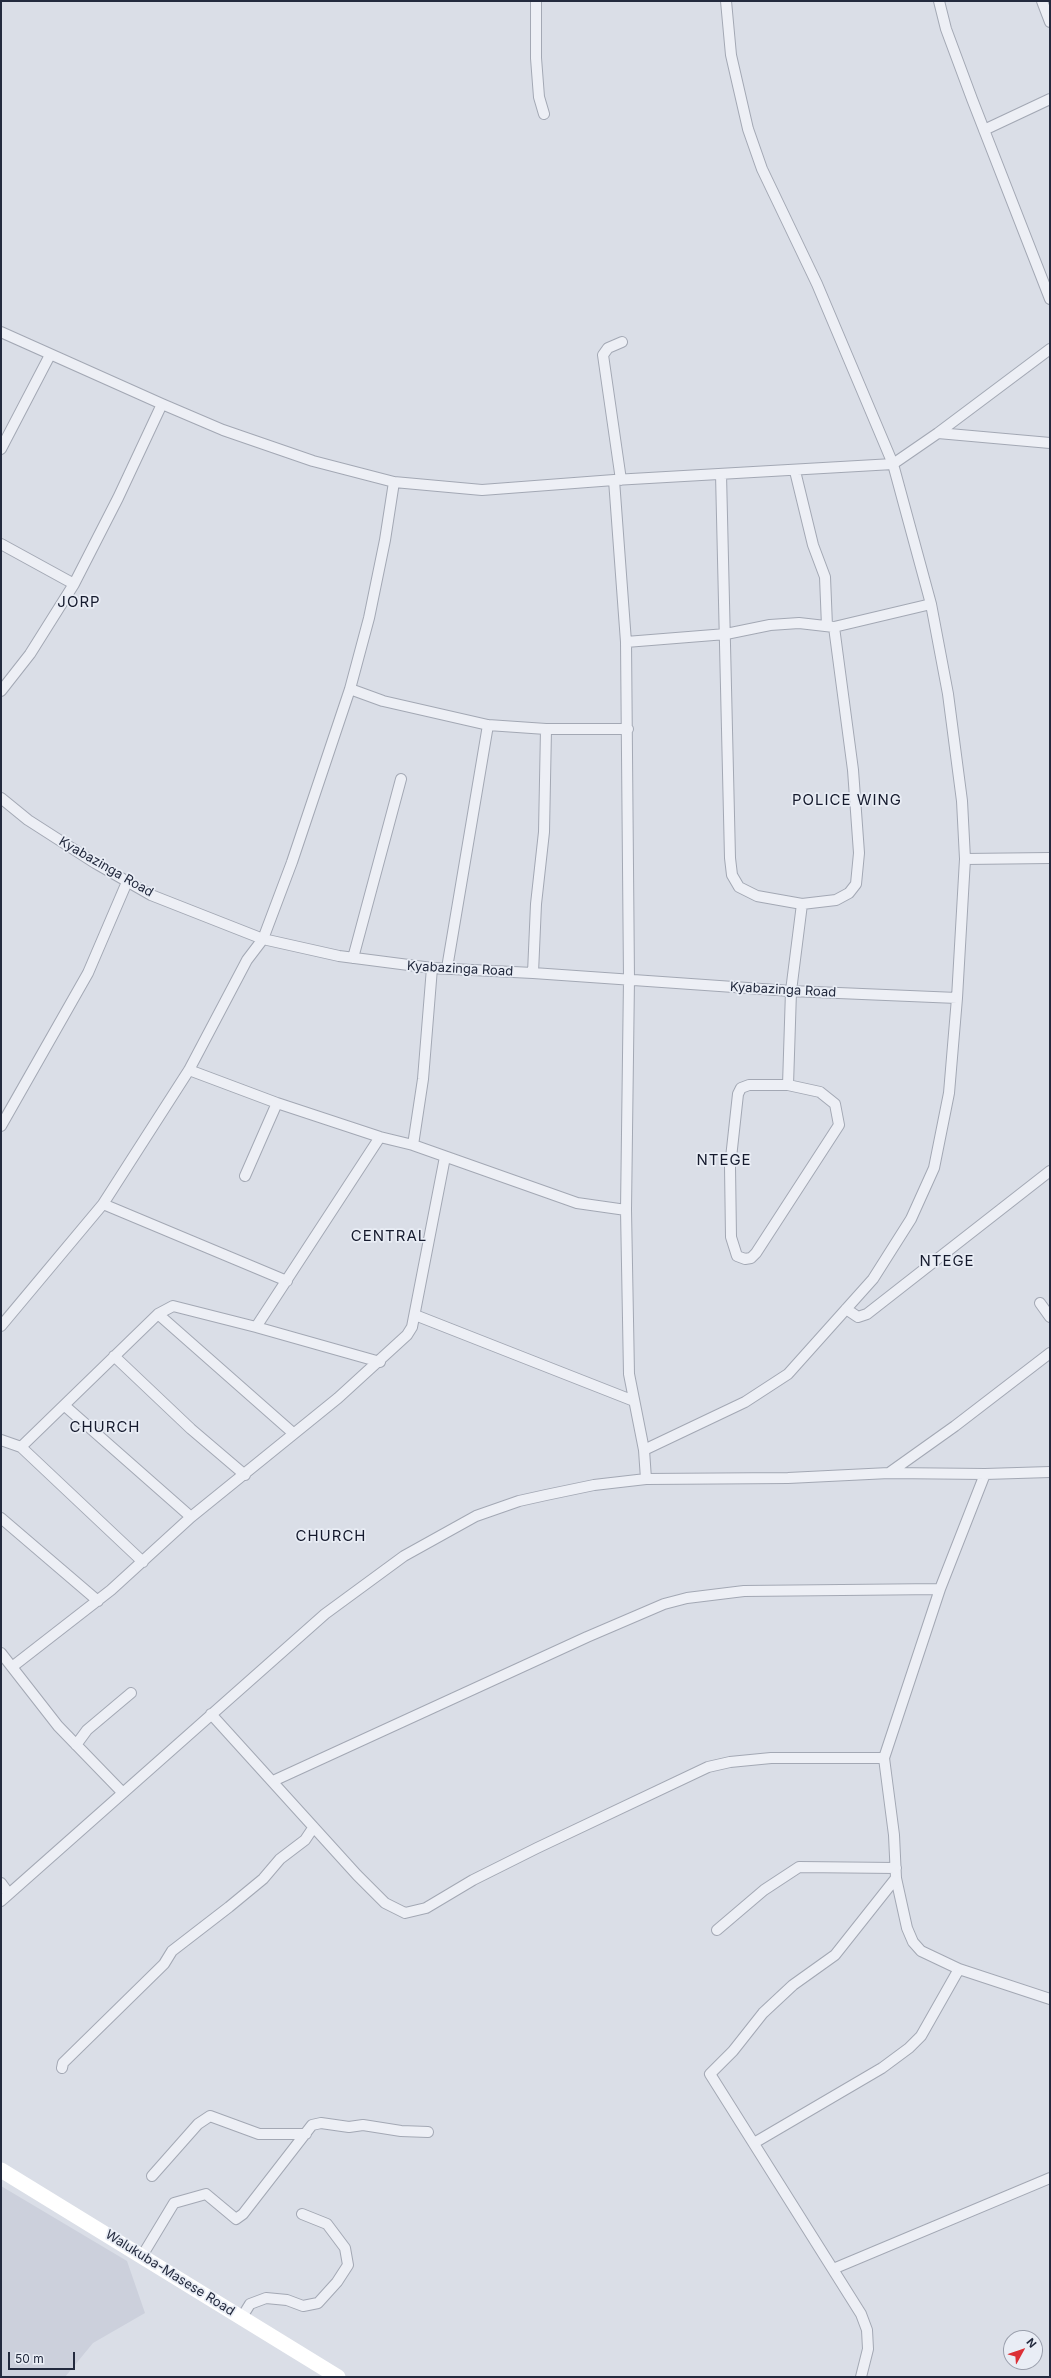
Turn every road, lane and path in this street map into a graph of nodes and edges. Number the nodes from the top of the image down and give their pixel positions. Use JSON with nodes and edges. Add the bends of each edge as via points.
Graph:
{"nodes":[{"id":1,"x":536,"y":1,"type":"edge"},
{"id":2,"x":726,"y":1,"type":"edge"},
{"id":3,"x":939,"y":1,"type":"edge"},
{"id":4,"x":1042,"y":1,"type":"edge"},
{"id":5,"x":1050,"y":22,"type":"edge"},
{"id":6,"x":1050,"y":99,"type":"edge"},
{"id":7,"x":544,"y":114,"type":"dead end"},
{"id":8,"x":984,"y":130,"type":"junction"},
{"id":9,"x":1050,"y":299,"type":"edge"},
{"id":10,"x":1,"y":332,"type":"edge"},
{"id":11,"x":622,"y":342,"type":"dead end"},
{"id":12,"x":1050,"y":349,"type":"edge"},
{"id":13,"x":50,"y":355,"type":"junction"},
{"id":14,"x":162,"y":404,"type":"junction"},
{"id":15,"x":938,"y":433,"type":"junction"},
{"id":16,"x":1050,"y":443,"type":"edge"},
{"id":17,"x":1,"y":450,"type":"edge"},
{"id":18,"x":893,"y":464,"type":"junction"},
{"id":19,"x":795,"y":471,"type":"junction"},
{"id":20,"x":721,"y":474,"type":"junction"},
{"id":21,"x":618,"y":480,"type":"junction"},
{"id":22,"x":394,"y":482,"type":"junction"},
{"id":23,"x":1,"y":544,"type":"edge"},
{"id":24,"x":74,"y":584,"type":"junction"},
{"id":25,"x":931,"y":604,"type":"junction"},
{"id":26,"x":831,"y":627,"type":"junction"},
{"id":27,"x":726,"y":634,"type":"junction"},
{"id":28,"x":626,"y":642,"type":"junction"},
{"id":29,"x":350,"y":690,"type":"junction"},
{"id":30,"x":1,"y":691,"type":"edge"},
{"id":31,"x":488,"y":725,"type":"junction"},
{"id":32,"x":546,"y":729,"type":"junction"},
{"id":33,"x":628,"y":730,"type":"junction"},
{"id":34,"x":401,"y":779,"type":"dead end"},
{"id":35,"x":1,"y":798,"type":"edge"},
{"id":36,"x":1050,"y":858,"type":"edge"},
{"id":37,"x":965,"y":859,"type":"junction"},
{"id":38,"x":127,"y":882,"type":"junction"},
{"id":39,"x":802,"y":904,"type":"junction"},
{"id":40,"x":263,"y":939,"type":"junction"},
{"id":41,"x":353,"y":958,"type":"junction"},
{"id":42,"x":432,"y":968,"type":"junction"},
{"id":43,"x":447,"y":968,"type":"junction"},
{"id":44,"x":533,"y":973,"type":"junction"},
{"id":45,"x":629,"y":980,"type":"junction"},
{"id":46,"x":791,"y":991,"type":"junction"},
{"id":47,"x":957,"y":998,"type":"junction"},
{"id":48,"x":189,"y":1070,"type":"junction"},
{"id":49,"x":788,"y":1085,"type":"junction"},
{"id":50,"x":277,"y":1103,"type":"junction"},
{"id":51,"x":1,"y":1126,"type":"edge"},
{"id":52,"x":380,"y":1137,"type":"junction"},
{"id":53,"x":413,"y":1145,"type":"junction"},
{"id":54,"x":445,"y":1158,"type":"junction"},
{"id":55,"x":1050,"y":1171,"type":"edge"},
{"id":56,"x":245,"y":1176,"type":"dead end"},
{"id":57,"x":103,"y":1204,"type":"junction"},
{"id":58,"x":626,"y":1210,"type":"junction"},
{"id":59,"x":287,"y":1281,"type":"junction"},
{"id":60,"x":1040,"y":1303,"type":"dead end"},
{"id":61,"x":846,"y":1310,"type":"junction"},
{"id":62,"x":158,"y":1314,"type":"junction"},
{"id":63,"x":415,"y":1315,"type":"junction"},
{"id":64,"x":1050,"y":1317,"type":"edge"},
{"id":65,"x":1,"y":1326,"type":"edge"},
{"id":66,"x":256,"y":1327,"type":"junction"},
{"id":67,"x":1050,"y":1353,"type":"edge"},
{"id":68,"x":114,"y":1356,"type":"junction"},
{"id":69,"x":380,"y":1362,"type":"junction"},
{"id":70,"x":634,"y":1401,"type":"junction"},
{"id":71,"x":65,"y":1406,"type":"junction"},
{"id":72,"x":293,"y":1433,"type":"junction"},
{"id":73,"x":1,"y":1440,"type":"edge"},
{"id":74,"x":21,"y":1447,"type":"junction"},
{"id":75,"x":644,"y":1450,"type":"junction"},
{"id":76,"x":1050,"y":1472,"type":"edge"},
{"id":77,"x":889,"y":1473,"type":"junction"},
{"id":78,"x":985,"y":1474,"type":"junction"},
{"id":79,"x":245,"y":1475,"type":"junction"},
{"id":80,"x":646,"y":1479,"type":"junction"},
{"id":81,"x":191,"y":1517,"type":"junction"},
{"id":82,"x":1,"y":1518,"type":"edge"},
{"id":83,"x":143,"y":1562,"type":"junction"},
{"id":84,"x":940,"y":1590,"type":"junction"},
{"id":85,"x":98,"y":1601,"type":"junction"},
{"id":86,"x":1,"y":1653,"type":"edge"},
{"id":87,"x":12,"y":1667,"type":"junction"},
{"id":88,"x":131,"y":1693,"type":"dead end"},
{"id":89,"x":211,"y":1714,"type":"junction"},
{"id":90,"x":76,"y":1745,"type":"junction"},
{"id":91,"x":884,"y":1758,"type":"junction"},
{"id":92,"x":273,"y":1781,"type":"junction"},
{"id":93,"x":122,"y":1792,"type":"junction"},
{"id":94,"x":313,"y":1828,"type":"junction"},
{"id":95,"x":896,"y":1873,"type":"junction"},
{"id":96,"x":1,"y":1883,"type":"edge"},
{"id":97,"x":9,"y":1894,"type":"junction"},
{"id":98,"x":1,"y":1901,"type":"edge"},
{"id":99,"x":717,"y":1930,"type":"dead end"},
{"id":100,"x":960,"y":1969,"type":"junction"},
{"id":101,"x":1050,"y":1999,"type":"edge"},
{"id":102,"x":62,"y":2068,"type":"dead end"},
{"id":103,"x":428,"y":2132,"type":"dead end"},
{"id":104,"x":306,"y":2134,"type":"junction"},
{"id":105,"x":754,"y":2143,"type":"junction"},
{"id":106,"x":1,"y":2170,"type":"edge"},
{"id":107,"x":152,"y":2176,"type":"dead end"},
{"id":108,"x":1050,"y":2178,"type":"edge"},
{"id":109,"x":302,"y":2214,"type":"dead end"},
{"id":110,"x":142,"y":2256,"type":"junction"},
{"id":111,"x":833,"y":2269,"type":"junction"},
{"id":112,"x":242,"y":2317,"type":"junction"},
{"id":113,"x":338,"y":2377,"type":"edge"},
{"id":114,"x":861,"y":2377,"type":"edge"}],
"edges":[{"from":1,"to":7,"type":"street","via":[[536,58],[539,97]]},
{"from":2,"to":18,"type":"street","via":[[738,94],[762,169],[830,313]]},
{"from":3,"to":8,"type":"street","via":[[946,29]]},
{"from":4,"to":5,"type":"street"},
{"from":6,"to":8,"type":"street"},
{"from":8,"to":9,"type":"street"},
{"from":10,"to":13,"type":"street"},
{"from":11,"to":21,"type":"street","via":[[608,348],[603,355]]},
{"from":12,"to":15,"type":"street"},
{"from":13,"to":14,"type":"street"},
{"from":13,"to":17,"type":"street"},
{"from":14,"to":22,"type":"street","via":[[223,430],[313,461]]},
{"from":14,"to":24,"type":"street"},
{"from":15,"to":16,"type":"street"},
{"from":15,"to":18,"type":"street"},
{"from":18,"to":19,"type":"street"},
{"from":18,"to":25,"type":"street"},
{"from":19,"to":20,"type":"street"},
{"from":19,"to":26,"type":"street","via":[[813,545],[825,577]]},
{"from":20,"to":21,"type":"street"},
{"from":20,"to":27,"type":"street"},
{"from":21,"to":22,"type":"street","via":[[482,490]]},
{"from":21,"to":28,"type":"street"},
{"from":22,"to":29,"type":"street","via":[[384,548]]},
{"from":23,"to":24,"type":"street"},
{"from":24,"to":30,"type":"street","via":[[30,654]]},
{"from":25,"to":26,"type":"street"},
{"from":25,"to":37,"type":"street","via":[[940,643],[956,745]]},
{"from":26,"to":27,"type":"street","via":[[799,623],[770,625]]},
{"from":26,"to":39,"type":"street","via":[[853,770],[858,871],[856,884],[849,893],[836,900]]},
{"from":27,"to":28,"type":"street"},
{"from":27,"to":39,"type":"street","via":[[726,742],[732,875],[748,893]]},
{"from":28,"to":33,"type":"street"},
{"from":29,"to":31,"type":"street","via":[[383,701]]},
{"from":29,"to":40,"type":"street"},
{"from":31,"to":32,"type":"street"},
{"from":31,"to":43,"type":"street"},
{"from":32,"to":33,"type":"street"},
{"from":32,"to":44,"type":"street","via":[[544,832],[536,904]]},
{"from":33,"to":45,"type":"street"},
{"from":34,"to":41,"type":"street"},
{"from":35,"to":38,"type":"street","name":"Kyabazinga Road","via":[[28,820]]},
{"from":36,"to":37,"type":"street"},
{"from":37,"to":47,"type":"street"},
{"from":38,"to":40,"type":"street","name":"Kyabazinga Road","via":[[151,895]]},
{"from":38,"to":51,"type":"street","via":[[88,973]]},
{"from":39,"to":46,"type":"street"},
{"from":40,"to":41,"type":"street","name":"Kyabazinga Road"},
{"from":40,"to":48,"type":"street","via":[[247,960]]},
{"from":41,"to":42,"type":"street","name":"Kyabazinga Road"},
{"from":42,"to":43,"type":"street","name":"Kyabazinga Road"},
{"from":42,"to":53,"type":"street","via":[[423,1079]]},
{"from":43,"to":44,"type":"street","name":"Kyabazinga Road"},
{"from":44,"to":45,"type":"street","name":"Kyabazinga Road"},
{"from":45,"to":46,"type":"street","name":"Kyabazinga Road"},
{"from":45,"to":58,"type":"street"},
{"from":46,"to":47,"type":"street","name":"Kyabazinga Road"},
{"from":46,"to":49,"type":"street"},
{"from":47,"to":61,"type":"street","via":[[949,1093],[934,1168],[911,1219],[873,1279]]},
{"from":48,"to":50,"type":"street"},
{"from":48,"to":57,"type":"street"},
{"from":49,"to":49,"type":"street","via":[[820,1092],[828,1097],[835,1104],[839,1125],[756,1253],[745,1259],[736,1256],[730,1237],[730,1167],[738,1094],[744,1086]]},
{"from":50,"to":52,"type":"street"},
{"from":50,"to":56,"type":"street"},
{"from":52,"to":53,"type":"street"},
{"from":52,"to":59,"type":"street"},
{"from":53,"to":54,"type":"street"},
{"from":54,"to":58,"type":"street","via":[[577,1203]]},
{"from":54,"to":63,"type":"street"},
{"from":55,"to":61,"type":"street","via":[[867,1314],[858,1317]]},
{"from":57,"to":59,"type":"street"},
{"from":57,"to":65,"type":"street"},
{"from":58,"to":70,"type":"street","via":[[629,1374]]},
{"from":59,"to":66,"type":"street"},
{"from":60,"to":64,"type":"street"},
{"from":61,"to":75,"type":"street","via":[[788,1374],[745,1402]]},
{"from":62,"to":66,"type":"street","via":[[173,1306]]},
{"from":62,"to":68,"type":"street"},
{"from":62,"to":72,"type":"street"},
{"from":63,"to":69,"type":"street","via":[[407,1335]]},
{"from":63,"to":70,"type":"street"},
{"from":66,"to":69,"type":"street"},
{"from":67,"to":77,"type":"street"},
{"from":68,"to":71,"type":"street"},
{"from":68,"to":79,"type":"street","via":[[191,1429]]},
{"from":69,"to":72,"type":"street"},
{"from":70,"to":75,"type":"street"},
{"from":71,"to":74,"type":"street"},
{"from":71,"to":81,"type":"street"},
{"from":72,"to":79,"type":"street"},
{"from":73,"to":74,"type":"street"},
{"from":74,"to":83,"type":"street"},
{"from":75,"to":80,"type":"street"},
{"from":76,"to":78,"type":"street"},
{"from":77,"to":78,"type":"street"},
{"from":77,"to":80,"type":"street","via":[[788,1478]]},
{"from":78,"to":84,"type":"street"},
{"from":79,"to":81,"type":"street"},
{"from":80,"to":89,"type":"street","via":[[594,1485],[519,1501],[476,1516],[431,1539],[392,1564],[325,1614]]},
{"from":81,"to":83,"type":"street"},
{"from":82,"to":85,"type":"street"},
{"from":83,"to":85,"type":"street"},
{"from":84,"to":91,"type":"street"},
{"from":84,"to":92,"type":"street","via":[[744,1592],[687,1598],[664,1604]]},
{"from":85,"to":87,"type":"street"},
{"from":86,"to":87,"type":"street"},
{"from":87,"to":90,"type":"street"},
{"from":88,"to":90,"type":"street","via":[[87,1730]]},
{"from":89,"to":92,"type":"street"},
{"from":89,"to":93,"type":"street"},
{"from":90,"to":93,"type":"street"},
{"from":91,"to":94,"type":"street","via":[[771,1758],[708,1767],[537,1848],[416,1912],[405,1913],[385,1903]]},
{"from":91,"to":95,"type":"street"},
{"from":92,"to":94,"type":"street"},
{"from":93,"to":97,"type":"street"},
{"from":94,"to":102,"type":"street","via":[[306,1840],[280,1859],[263,1879],[172,1950],[164,1964],[63,2063]]},
{"from":95,"to":99,"type":"street","via":[[800,1867],[764,1890]]},
{"from":95,"to":100,"type":"street","via":[[907,1928],[913,1942],[921,1951]]},
{"from":95,"to":105,"type":"street","via":[[836,1955],[793,1985],[763,2013],[733,2051],[710,2074]]},
{"from":96,"to":97,"type":"street"},
{"from":97,"to":98,"type":"street"},
{"from":100,"to":101,"type":"street"},
{"from":100,"to":105,"type":"street","via":[[921,2036],[909,2048],[882,2068]]},
{"from":103,"to":104,"type":"street","via":[[322,2123],[312,2126]]},
{"from":104,"to":107,"type":"street","via":[[259,2134],[210,2116],[198,2124]]},
{"from":104,"to":110,"type":"street","via":[[243,2214],[236,2219],[206,2194],[174,2204]]},
{"from":105,"to":111,"type":"street"},
{"from":106,"to":110,"type":"street","name":"Walukuba-Masese Road"},
{"from":108,"to":111,"type":"street"},
{"from":109,"to":112,"type":"street","via":[[327,2224],[345,2248],[348,2265],[337,2282],[318,2302],[303,2306],[287,2300],[266,2298],[250,2304]]},
{"from":110,"to":112,"type":"street","name":"Walukuba-Masese Road"},
{"from":111,"to":114,"type":"street","via":[[861,2314],[867,2330],[868,2349]]},
{"from":112,"to":113,"type":"street","name":"Walukuba-Masese Road"}]}
